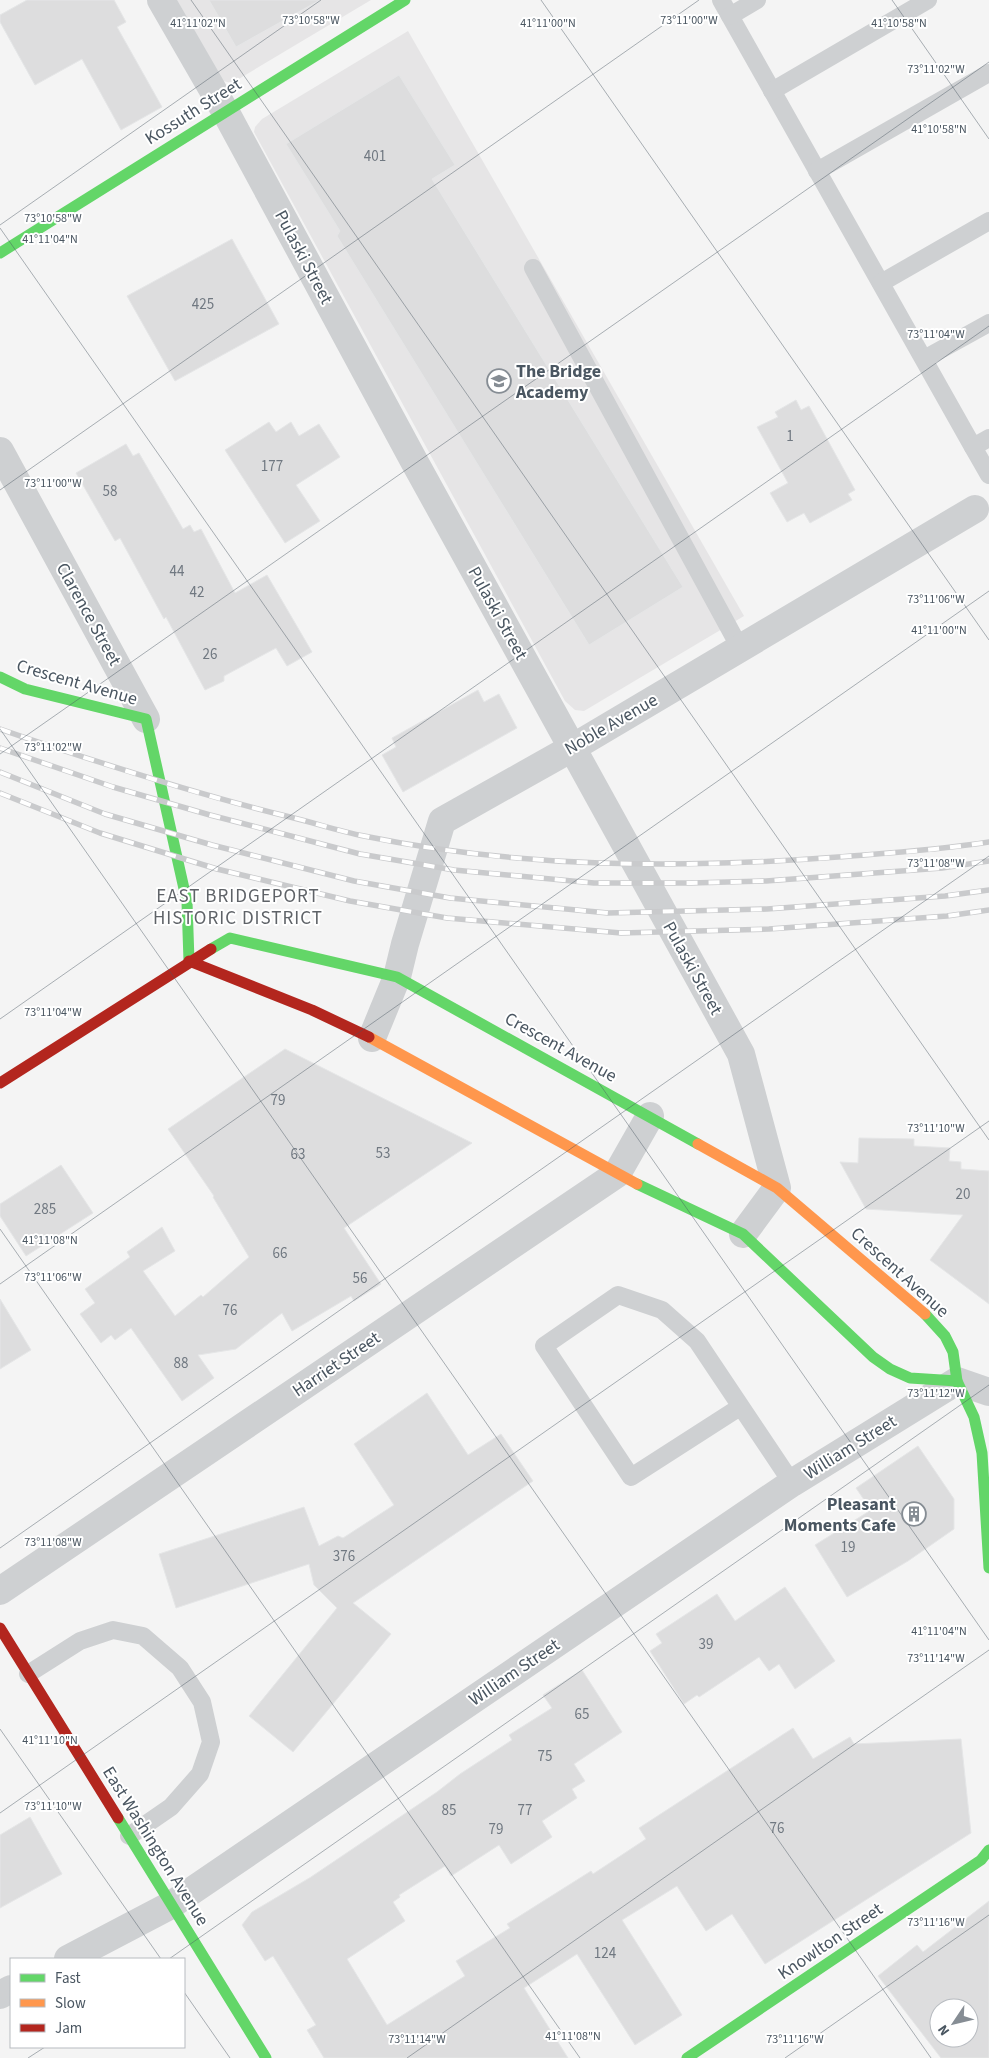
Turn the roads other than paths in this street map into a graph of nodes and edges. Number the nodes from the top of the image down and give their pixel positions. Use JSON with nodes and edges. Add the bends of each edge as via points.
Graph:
{"nodes":[{"id":1,"x":161,"y":0,"type":"edge"},
{"id":2,"x":405,"y":0,"type":"edge"},
{"id":3,"x":721,"y":0,"type":"edge"},
{"id":4,"x":757,"y":0,"type":"edge"},
{"id":5,"x":928,"y":0,"type":"edge"},
{"id":6,"x":730,"y":16,"type":"junction"},
{"id":7,"x":989,"y":73,"type":"edge"},
{"id":8,"x":772,"y":91,"type":"junction"},
{"id":9,"x":225,"y":111,"type":"junction"},
{"id":10,"x":818,"y":171,"type":"junction"},
{"id":11,"x":989,"y":221,"type":"edge"},
{"id":12,"x":0,"y":253,"type":"edge"},
{"id":13,"x":533,"y":268,"type":"dead end"},
{"id":14,"x":880,"y":283,"type":"junction"},
{"id":15,"x":989,"y":323,"type":"edge"},
{"id":16,"x":924,"y":359,"type":"junction"},
{"id":17,"x":989,"y":438,"type":"edge"},
{"id":18,"x":973,"y":447,"type":"junction"},
{"id":19,"x":0,"y":451,"type":"edge"},
{"id":20,"x":989,"y":475,"type":"edge"},
{"id":21,"x":982,"y":505,"type":"edge"},
{"id":22,"x":740,"y":648,"type":"junction"},
{"id":23,"x":0,"y":678,"type":"edge"},
{"id":24,"x":146,"y":718,"type":"junction"},
{"id":25,"x":572,"y":748,"type":"junction"},
{"id":26,"x":189,"y":961,"type":"junction"},
{"id":27,"x":398,"y":977,"type":"junction"},
{"id":28,"x":372,"y":1038,"type":"junction"},
{"id":29,"x":0,"y":1083,"type":"edge"},
{"id":30,"x":650,"y":1116,"type":"junction"},
{"id":31,"x":617,"y":1174,"type":"junction"},
{"id":32,"x":777,"y":1188,"type":"junction"},
{"id":33,"x":743,"y":1234,"type":"junction"},
{"id":34,"x":957,"y":1382,"type":"junction"},
{"id":35,"x":989,"y":1392,"type":"edge"},
{"id":36,"x":740,"y":1407,"type":"junction"},
{"id":37,"x":792,"y":1483,"type":"junction"},
{"id":38,"x":989,"y":1568,"type":"edge"},
{"id":39,"x":0,"y":1592,"type":"edge"},
{"id":40,"x":0,"y":1628,"type":"edge"},
{"id":41,"x":28,"y":1674,"type":"junction"},
{"id":42,"x":129,"y":1836,"type":"junction"},
{"id":43,"x":989,"y":1850,"type":"edge"},
{"id":44,"x":171,"y":1905,"type":"junction"},
{"id":45,"x":70,"y":1958,"type":"edge"},
{"id":46,"x":266,"y":2058,"type":"edge"},
{"id":47,"x":687,"y":2058,"type":"edge"}],
"edges":[{"from":1,"to":9,"type":"street","name":"Pulaski Street"},
{"from":2,"to":9,"type":"main road","name":"Kossuth Street"},
{"from":3,"to":6,"type":"lane"},
{"from":4,"to":6,"type":"lane"},
{"from":5,"to":8,"type":"lane"},
{"from":6,"to":8,"type":"lane"},
{"from":7,"to":10,"type":"lane"},
{"from":8,"to":10,"type":"lane"},
{"from":9,"to":12,"type":"main road","name":"Kossuth Street"},
{"from":9,"to":25,"type":"street","name":"Pulaski Street"},
{"from":10,"to":14,"type":"lane"},
{"from":11,"to":14,"type":"lane"},
{"from":13,"to":22,"type":"lane"},
{"from":14,"to":16,"type":"lane"},
{"from":15,"to":16,"type":"lane"},
{"from":16,"to":18,"type":"lane"},
{"from":17,"to":18,"type":"lane"},
{"from":18,"to":20,"type":"lane"},
{"from":19,"to":24,"type":"street","name":"Clarence Street"},
{"from":21,"to":22,"type":"street","name":"Noble Avenue"},
{"from":22,"to":25,"type":"street","name":"Noble Avenue"},
{"from":23,"to":24,"type":"main road","name":"Crescent Avenue","via":[[25,689]]},
{"from":24,"to":26,"type":"main road","name":"Clarence Street","via":[[187,902]]},
{"from":25,"to":27,"type":"street","name":"Noble Avenue","via":[[442,822]]},
{"from":25,"to":32,"type":"street","name":"Pulaski Street","via":[[741,1054]]},
{"from":26,"to":27,"type":"main road","name":"Crescent Avenue","via":[[230,938]]},
{"from":26,"to":28,"type":"main road","via":[[312,1010]]},
{"from":26,"to":29,"type":"main road"},
{"from":27,"to":28,"type":"street","name":"Noble Avenue"},
{"from":27,"to":30,"type":"main road","name":"Crescent Avenue"},
{"from":28,"to":31,"type":"main road"},
{"from":30,"to":31,"type":"street","name":"Harriet Street"},
{"from":30,"to":32,"type":"main road","name":"Crescent Avenue"},
{"from":31,"to":33,"type":"main road"},
{"from":31,"to":39,"type":"street","name":"Harriet Street"},
{"from":32,"to":33,"type":"street"},
{"from":32,"to":34,"type":"main road","name":"Crescent Avenue","via":[[932,1320],[945,1336],[952,1352]]},
{"from":33,"to":34,"type":"main road","via":[[873,1357],[890,1369],[910,1378]]},
{"from":34,"to":35,"type":"street"},
{"from":34,"to":37,"type":"street","name":"William Street"},
{"from":34,"to":38,"type":"main road","via":[[974,1417],[982,1453]]},
{"from":36,"to":36,"type":"lane","via":[[697,1341],[662,1310],[618,1295],[544,1346],[631,1477]]},
{"from":36,"to":37,"type":"lane"},
{"from":37,"to":44,"type":"street","name":"William Street"},
{"from":40,"to":41,"type":"main road","name":"East Washington Avenue"},
{"from":41,"to":42,"type":"main road","name":"East Washington Avenue"},
{"from":41,"to":42,"type":"lane","via":[[80,1640],[113,1630],[142,1636],[180,1668],[202,1702],[211,1742],[200,1774],[170,1807]]},
{"from":42,"to":44,"type":"main road","name":"East Washington Avenue"},
{"from":43,"to":47,"type":"main road","name":"Knowlton Street","via":[[980,1860]]},
{"from":44,"to":45,"type":"street","name":"William Street"},
{"from":44,"to":46,"type":"main road","name":"East Washington Avenue"}]}
